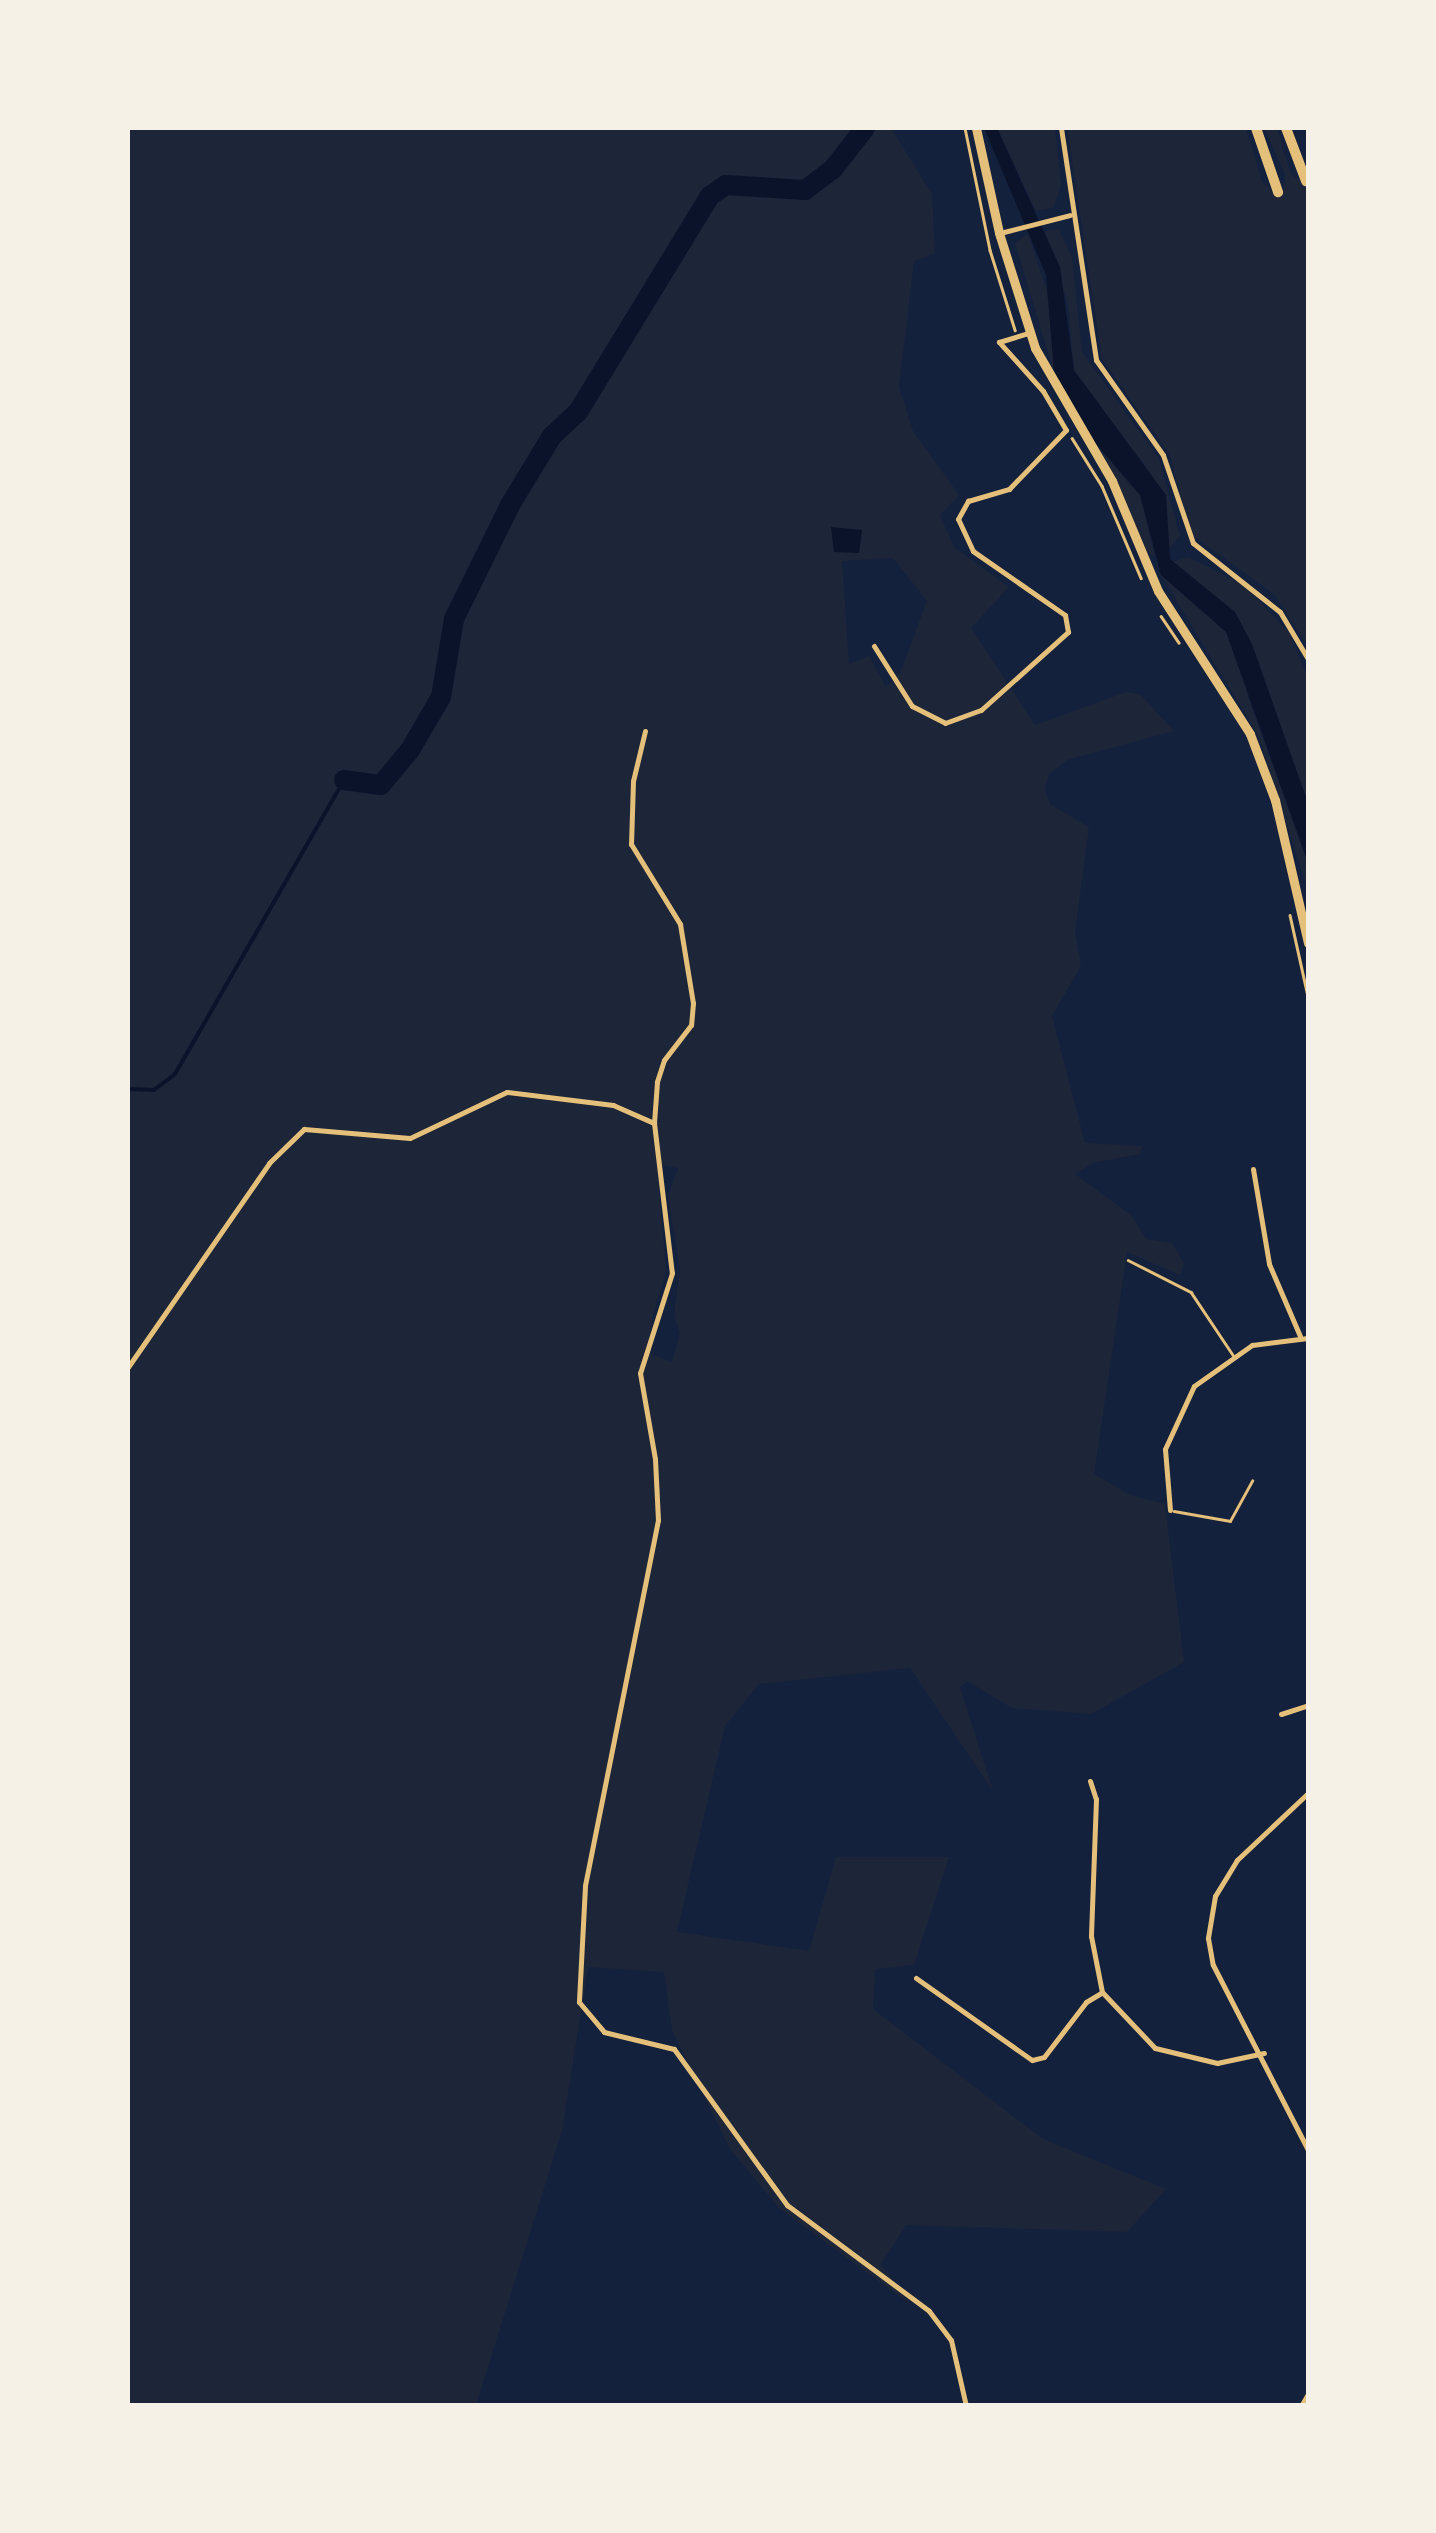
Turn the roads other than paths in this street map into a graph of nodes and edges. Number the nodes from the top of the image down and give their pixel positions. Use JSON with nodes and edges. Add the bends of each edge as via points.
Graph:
{"nodes":[{"id":1,"x":976,"y":128,"type":"edge"},
{"id":2,"x":1061,"y":128,"type":"edge"},
{"id":3,"x":1256,"y":128,"type":"edge"},
{"id":4,"x":1286,"y":128,"type":"edge"},
{"id":5,"x":1306,"y":181,"type":"dead end"},
{"id":6,"x":1278,"y":192,"type":"dead end"},
{"id":7,"x":1070,"y":215,"type":"junction"},
{"id":8,"x":998,"y":233,"type":"junction"},
{"id":9,"x":1030,"y":333,"type":"junction"},
{"id":10,"x":874,"y":646,"type":"dead end"},
{"id":11,"x":1308,"y":659,"type":"edge"},
{"id":12,"x":644,"y":731,"type":"dead end"},
{"id":13,"x":1308,"y":943,"type":"edge"},
{"id":14,"x":654,"y":1123,"type":"junction"},
{"id":15,"x":1253,"y":1169,"type":"dead end"},
{"id":16,"x":1128,"y":1260,"type":"dead end"},
{"id":17,"x":1300,"y":1336,"type":"junction"},
{"id":18,"x":1308,"y":1338,"type":"edge"},
{"id":19,"x":1233,"y":1355,"type":"junction"},
{"id":20,"x":128,"y":1366,"type":"edge"},
{"id":21,"x":1252,"y":1481,"type":"dead end"},
{"id":22,"x":1170,"y":1510,"type":"joint"},
{"id":23,"x":1308,"y":1704,"type":"edge"},
{"id":24,"x":1281,"y":1714,"type":"dead end"},
{"id":25,"x":1090,"y":1782,"type":"dead end"},
{"id":26,"x":1308,"y":1793,"type":"edge"},
{"id":27,"x":916,"y":1978,"type":"dead end"},
{"id":28,"x":1102,"y":1992,"type":"junction"},
{"id":29,"x":1264,"y":2052,"type":"junction"},
{"id":30,"x":1308,"y":2150,"type":"edge"},
{"id":31,"x":1308,"y":2394,"type":"edge"},
{"id":32,"x":966,"y":2406,"type":"edge"},
{"id":33,"x":1301,"y":2406,"type":"edge"}],
"edges":[{"from":1,"to":8,"type":"main road"},
{"from":2,"to":7,"type":"street"},
{"from":3,"to":6,"type":"highway"},
{"from":4,"to":5,"type":"highway"},
{"from":7,"to":8,"type":"street"},
{"from":7,"to":11,"type":"street","via":[[1093,352],[1162,455],[1185,530],[1280,612]]},
{"from":8,"to":9,"type":"main road"},
{"from":9,"to":10,"type":"street","via":[[999,342],[1044,391],[1066,430],[1010,490],[968,501],[958,519],[973,551],[1070,623],[1060,641],[981,710],[945,723],[912,706]]},
{"from":9,"to":13,"type":"main road","via":[[1112,481],[1158,591],[1250,734],[1275,800]]},
{"from":12,"to":14,"type":"street","via":[[633,781],[631,844],[680,924],[693,1004],[691,1025],[657,1082]]},
{"from":14,"to":20,"type":"street","via":[[613,1105],[507,1092],[410,1138],[304,1130],[269,1163]]},
{"from":14,"to":32,"type":"street","via":[[672,1272],[640,1373],[658,1520],[584,1886],[579,2002],[604,2032],[674,2049],[787,2204],[930,2312],[951,2340]]},
{"from":15,"to":17,"type":"street","via":[[1269,1264]]},
{"from":16,"to":19,"type":"lane","via":[[1192,1292]]},
{"from":17,"to":18,"type":"street"},
{"from":17,"to":19,"type":"street"},
{"from":19,"to":22,"type":"street","via":[[1194,1386],[1174,1416],[1164,1473]]},
{"from":21,"to":22,"type":"lane","via":[[1230,1521]]},
{"from":23,"to":24,"type":"street"},
{"from":25,"to":28,"type":"street","via":[[1096,1800],[1091,1936]]},
{"from":26,"to":29,"type":"street","via":[[1237,1860],[1211,1911],[1213,1965]]},
{"from":27,"to":28,"type":"street","via":[[1032,2060],[1044,2057],[1086,2002]]},
{"from":28,"to":29,"type":"street","via":[[1129,2028],[1170,2054],[1217,2063]]},
{"from":29,"to":30,"type":"street"},
{"from":31,"to":33,"type":"street"}]}
